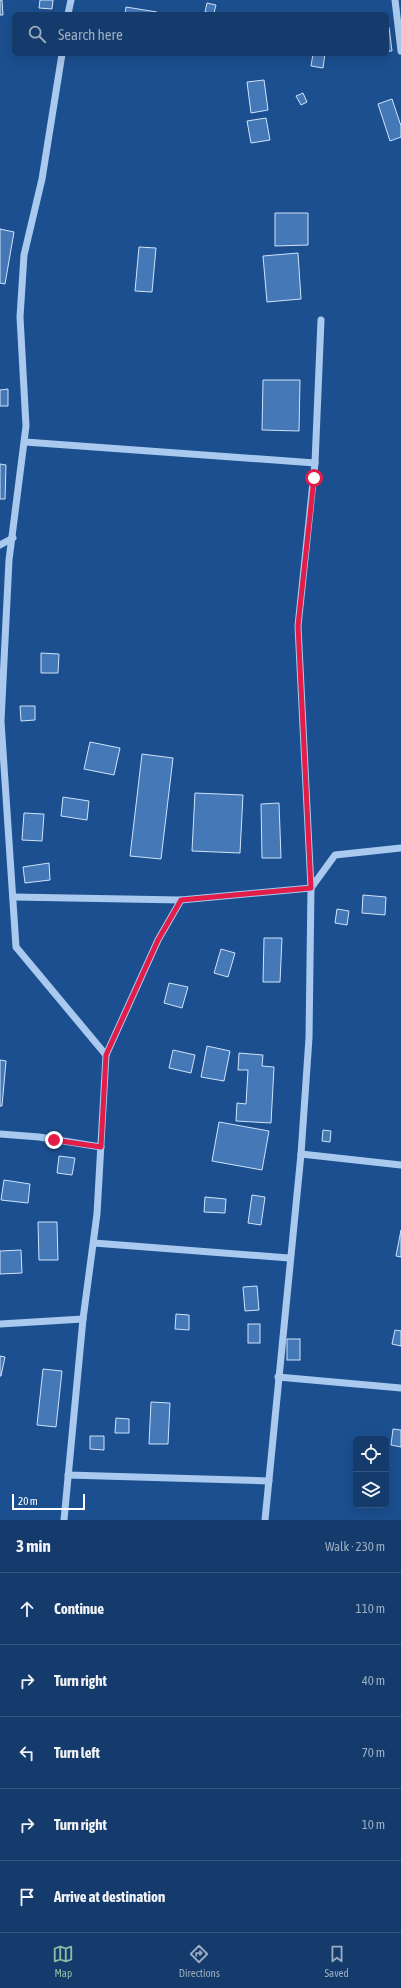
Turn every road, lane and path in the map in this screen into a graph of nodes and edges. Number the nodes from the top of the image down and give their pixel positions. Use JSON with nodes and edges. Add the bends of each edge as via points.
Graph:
{"nodes":[{"id":1,"x":71,"y":0,"type":"edge"},
{"id":2,"x":395,"y":0,"type":"edge"},
{"id":3,"x":68,"y":12,"type":"edge"},
{"id":4,"x":401,"y":51,"type":"edge"},
{"id":5,"x":62,"y":56,"type":"edge"},
{"id":6,"x":322,"y":320,"type":"dead end"},
{"id":7,"x":25,"y":442,"type":"junction"},
{"id":8,"x":315,"y":463,"type":"junction"},
{"id":9,"x":12,"y":538,"type":"junction"},
{"id":10,"x":0,"y":545,"type":"edge"},
{"id":11,"x":401,"y":848,"type":"edge"},
{"id":12,"x":311,"y":888,"type":"junction"},
{"id":13,"x":13,"y":898,"type":"junction"},
{"id":14,"x":181,"y":900,"type":"junction"},
{"id":15,"x":106,"y":1055,"type":"junction"},
{"id":16,"x":0,"y":1134,"type":"edge"},
{"id":17,"x":101,"y":1147,"type":"junction"},
{"id":18,"x":301,"y":1154,"type":"junction"},
{"id":19,"x":401,"y":1165,"type":"edge"},
{"id":20,"x":94,"y":1244,"type":"junction"},
{"id":21,"x":289,"y":1258,"type":"junction"},
{"id":22,"x":83,"y":1319,"type":"junction"},
{"id":23,"x":0,"y":1324,"type":"edge"},
{"id":24,"x":278,"y":1377,"type":"junction"},
{"id":25,"x":401,"y":1388,"type":"edge"},
{"id":26,"x":68,"y":1475,"type":"junction"},
{"id":27,"x":269,"y":1481,"type":"junction"},
{"id":28,"x":64,"y":1520,"type":"edge"},
{"id":29,"x":265,"y":1520,"type":"edge"}],
"edges":[{"from":1,"to":3,"type":"street"},
{"from":2,"to":4,"type":"street"},
{"from":5,"to":7,"type":"street","via":[[42,179],[24,255],[20,317]]},
{"from":6,"to":8,"type":"street"},
{"from":7,"to":8,"type":"street"},
{"from":7,"to":9,"type":"street"},
{"from":8,"to":12,"type":"street","via":[[298,626]]},
{"from":9,"to":10,"type":"street"},
{"from":9,"to":13,"type":"street","via":[[1,721]]},
{"from":11,"to":12,"type":"street","via":[[335,855]]},
{"from":12,"to":14,"type":"street"},
{"from":12,"to":18,"type":"street","via":[[309,1038]]},
{"from":13,"to":14,"type":"street"},
{"from":13,"to":15,"type":"street","via":[[16,946]]},
{"from":14,"to":15,"type":"street","via":[[158,940]]},
{"from":15,"to":17,"type":"street"},
{"from":16,"to":17,"type":"street","via":[[39,1137]]},
{"from":17,"to":20,"type":"street"},
{"from":18,"to":19,"type":"street"},
{"from":18,"to":21,"type":"street"},
{"from":20,"to":21,"type":"street"},
{"from":20,"to":22,"type":"street"},
{"from":21,"to":24,"type":"street"},
{"from":22,"to":23,"type":"street"},
{"from":22,"to":26,"type":"street"},
{"from":24,"to":25,"type":"street"},
{"from":24,"to":27,"type":"street"},
{"from":26,"to":27,"type":"street"},
{"from":26,"to":28,"type":"street"},
{"from":27,"to":29,"type":"street"}]}
